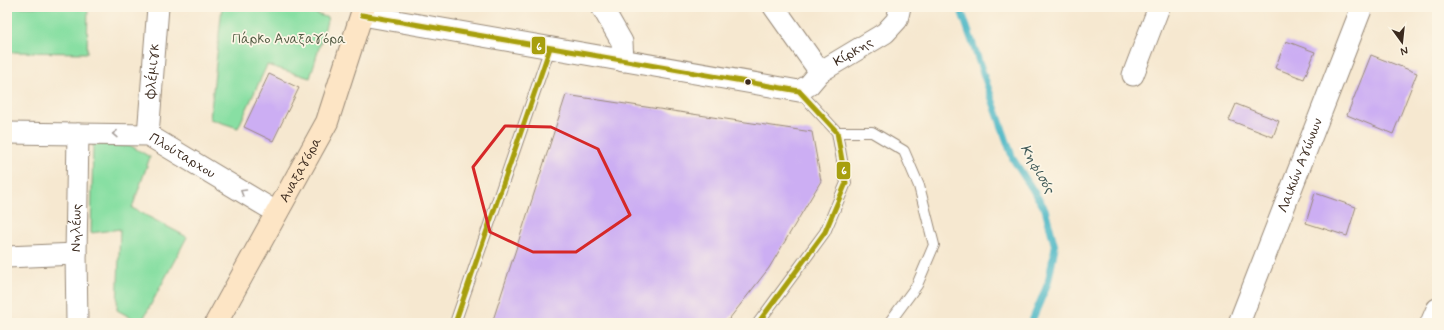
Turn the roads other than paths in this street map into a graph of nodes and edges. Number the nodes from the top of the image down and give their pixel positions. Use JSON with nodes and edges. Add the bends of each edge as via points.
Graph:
{"nodes":[{"id":1,"x":158,"y":7,"type":"edge"},
{"id":2,"x":602,"y":7,"type":"edge"},
{"id":3,"x":774,"y":7,"type":"edge"},
{"id":4,"x":900,"y":7,"type":"edge"},
{"id":5,"x":1159,"y":7,"type":"edge"},
{"id":6,"x":1362,"y":7,"type":"edge"},
{"id":7,"x":363,"y":11,"type":"edge"},
{"id":8,"x":550,"y":48,"type":"junction"},
{"id":9,"x":623,"y":61,"type":"junction"},
{"id":10,"x":820,"y":72,"type":"junction"},
{"id":11,"x":1133,"y":75,"type":"dead end"},
{"id":12,"x":799,"y":91,"type":"junction"},
{"id":13,"x":837,"y":132,"type":"junction"},
{"id":14,"x":7,"y":133,"type":"edge"},
{"id":15,"x":78,"y":134,"type":"junction"},
{"id":16,"x":148,"y":135,"type":"junction"},
{"id":17,"x":276,"y":212,"type":"junction"},
{"id":18,"x":76,"y":254,"type":"junction"},
{"id":19,"x":7,"y":257,"type":"edge"},
{"id":20,"x":1437,"y":309,"type":"edge"},
{"id":21,"x":77,"y":323,"type":"edge"},
{"id":22,"x":216,"y":323,"type":"edge"},
{"id":23,"x":455,"y":323,"type":"edge"},
{"id":24,"x":758,"y":323,"type":"edge"},
{"id":25,"x":889,"y":323,"type":"edge"},
{"id":26,"x":1239,"y":323,"type":"edge"},
{"id":27,"x":1432,"y":323,"type":"edge"}],
"edges":[{"from":1,"to":16,"type":"street","name":"Φλέμιγκ"},
{"from":2,"to":9,"type":"street","via":[[622,42]]},
{"from":3,"to":10,"type":"street"},
{"from":4,"to":10,"type":"street","name":"Κίρκης","via":[[897,20],[885,33]]},
{"from":5,"to":11,"type":"street"},
{"from":6,"to":26,"type":"street","name":"Λαικών Αγώνων"},
{"from":7,"to":8,"type":"street"},
{"from":7,"to":17,"type":"main road","name":"Αναξαγόρα","via":[[327,122]]},
{"from":8,"to":9,"type":"street"},
{"from":8,"to":23,"type":"lane"},
{"from":9,"to":12,"type":"street"},
{"from":10,"to":12,"type":"street","name":"Κίρκης","via":[[809,85]]},
{"from":12,"to":13,"type":"lane"},
{"from":13,"to":24,"type":"lane","via":[[846,183],[825,232]]},
{"from":13,"to":25,"type":"lane","via":[[872,132],[904,151],[919,186],[934,245],[917,285]]},
{"from":14,"to":15,"type":"street","name":"Πλούταρχου"},
{"from":16,"to":15,"type":"street","name":"Πλούταρχου","one_way":true},
{"from":15,"to":18,"type":"street","name":"Νηλέως"},
{"from":17,"to":16,"type":"street","name":"Πλούταρχου","one_way":true},
{"from":17,"to":22,"type":"main road","name":"Αναξαγόρα"},
{"from":18,"to":19,"type":"street"},
{"from":18,"to":21,"type":"street","name":"Νηλέως"},
{"from":20,"to":27,"type":"street"}]}
